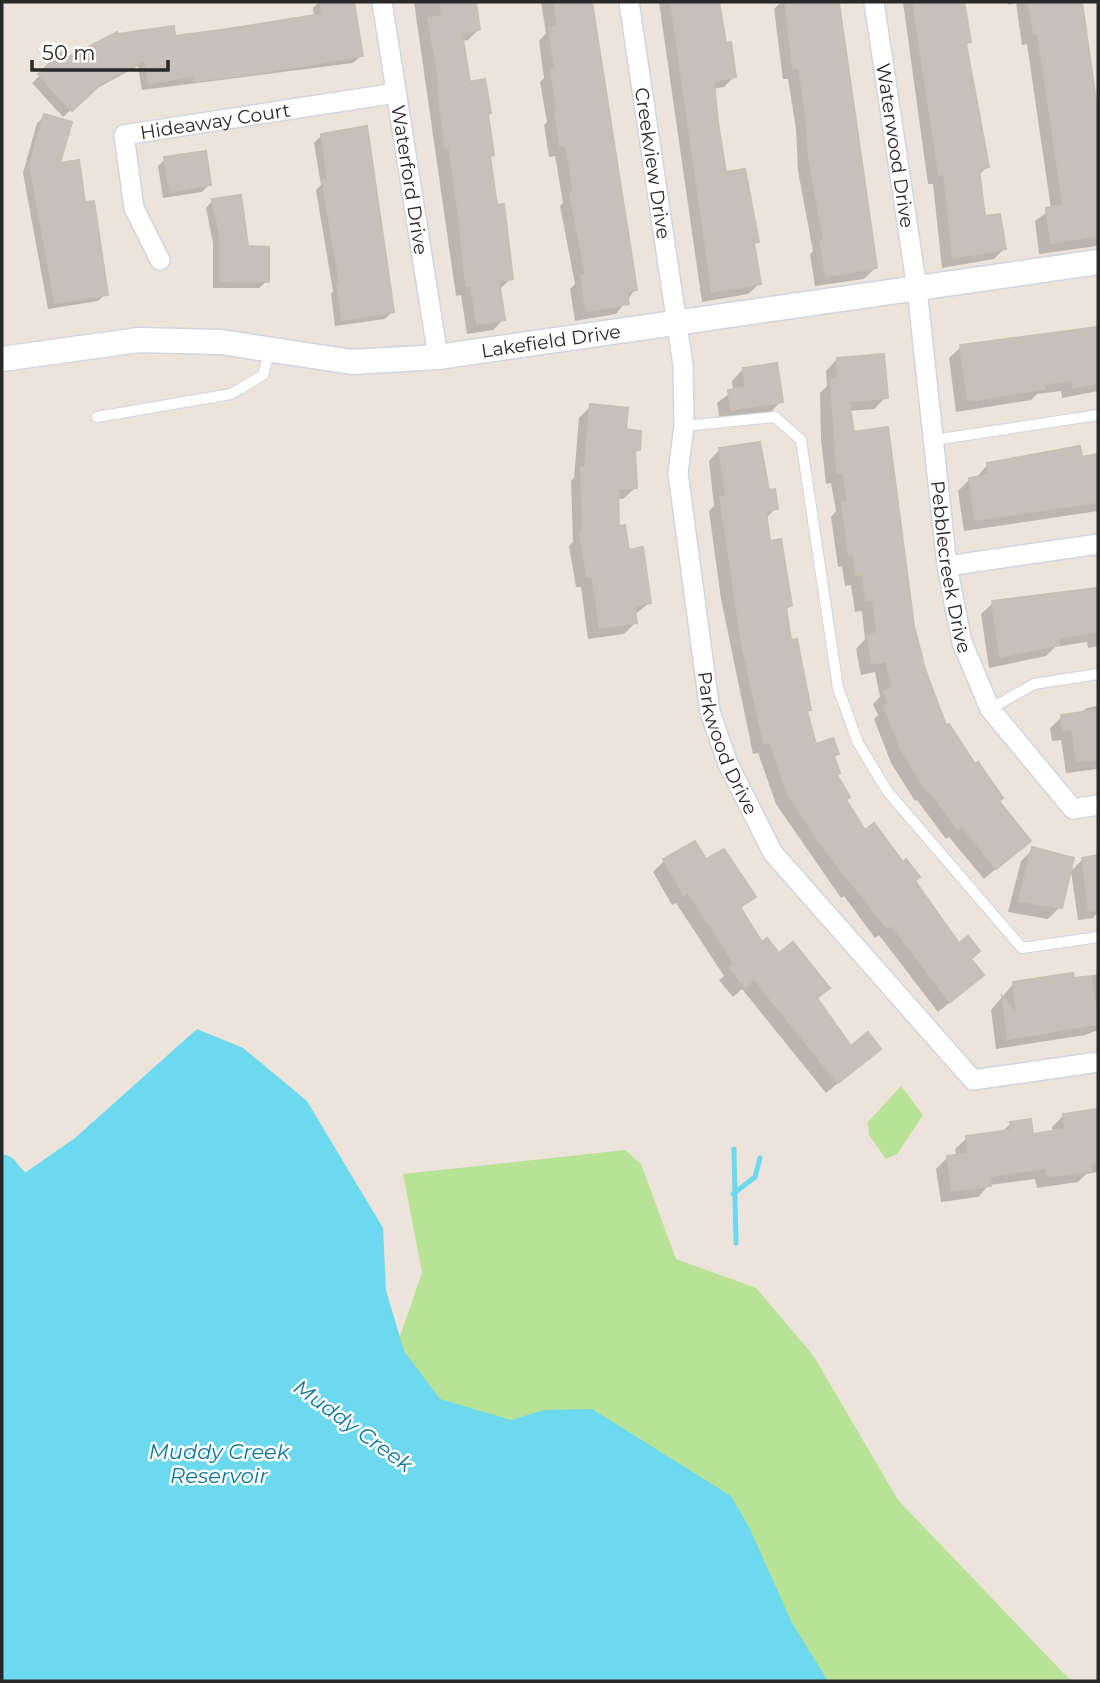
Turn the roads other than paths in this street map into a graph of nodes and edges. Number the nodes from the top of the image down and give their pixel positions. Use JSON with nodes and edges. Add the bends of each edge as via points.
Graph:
{"nodes":[{"id":1,"x":382,"y":2,"type":"edge"},
{"id":2,"x":629,"y":2,"type":"edge"},
{"id":3,"x":874,"y":2,"type":"edge"},
{"id":4,"x":396,"y":93,"type":"junction"},
{"id":5,"x":160,"y":260,"type":"dead end"},
{"id":6,"x":1098,"y":262,"type":"edge"},
{"id":7,"x":917,"y":289,"type":"junction"},
{"id":8,"x":675,"y":325,"type":"junction"},
{"id":9,"x":270,"y":348,"type":"junction"},
{"id":10,"x":438,"y":357,"type":"junction"},
{"id":11,"x":2,"y":359,"type":"edge"},
{"id":12,"x":1098,"y":415,"type":"edge"},
{"id":13,"x":97,"y":416,"type":"dead end"},
{"id":14,"x":684,"y":426,"type":"junction"},
{"id":15,"x":934,"y":440,"type":"junction"},
{"id":16,"x":1098,"y":544,"type":"edge"},
{"id":17,"x":947,"y":566,"type":"junction"},
{"id":18,"x":1098,"y":674,"type":"edge"},
{"id":19,"x":990,"y":709,"type":"junction"},
{"id":20,"x":1098,"y":805,"type":"edge"},
{"id":21,"x":1098,"y":937,"type":"edge"},
{"id":22,"x":1098,"y":1062,"type":"edge"}],
"edges":[{"from":1,"to":4,"type":"street","name":"Waterford Drive"},
{"from":2,"to":8,"type":"street","name":"Creekview Drive"},
{"from":3,"to":7,"type":"street","name":"Waterwood Drive"},
{"from":4,"to":5,"type":"street","name":"Hideaway Court","via":[[124,135],[134,208]]},
{"from":4,"to":10,"type":"street","name":"Waterford Drive"},
{"from":6,"to":7,"type":"street","name":"Lakefield Drive"},
{"from":7,"to":8,"type":"street","name":"Lakefield Drive"},
{"from":7,"to":15,"type":"street","name":"Pebblecreek Drive"},
{"from":8,"to":10,"type":"street","name":"Lakefield Drive"},
{"from":8,"to":14,"type":"street","name":"Parkwood Drive","via":[[683,365]]},
{"from":9,"to":10,"type":"street","name":"Lakefield Drive","via":[[352,362]]},
{"from":9,"to":11,"type":"street","name":"Lakefield Drive","via":[[139,340]]},
{"from":9,"to":13,"type":"lane","via":[[263,375],[231,394]]},
{"from":12,"to":15,"type":"lane"},
{"from":14,"to":21,"type":"lane","via":[[775,416],[801,440],[838,688],[858,743],[887,792],[1022,948]]},
{"from":14,"to":22,"type":"street","name":"Parkwood Drive","via":[[678,474],[710,712],[727,764],[772,853],[973,1080]]},
{"from":15,"to":17,"type":"street","name":"Pebblecreek Drive"},
{"from":16,"to":17,"type":"street"},
{"from":17,"to":19,"type":"street","name":"Pebblecreek Drive","via":[[962,642]]},
{"from":18,"to":19,"type":"lane","via":[[1034,684]]},
{"from":19,"to":20,"type":"street","name":"Pebblecreek Drive","via":[[1073,809]]}]}
